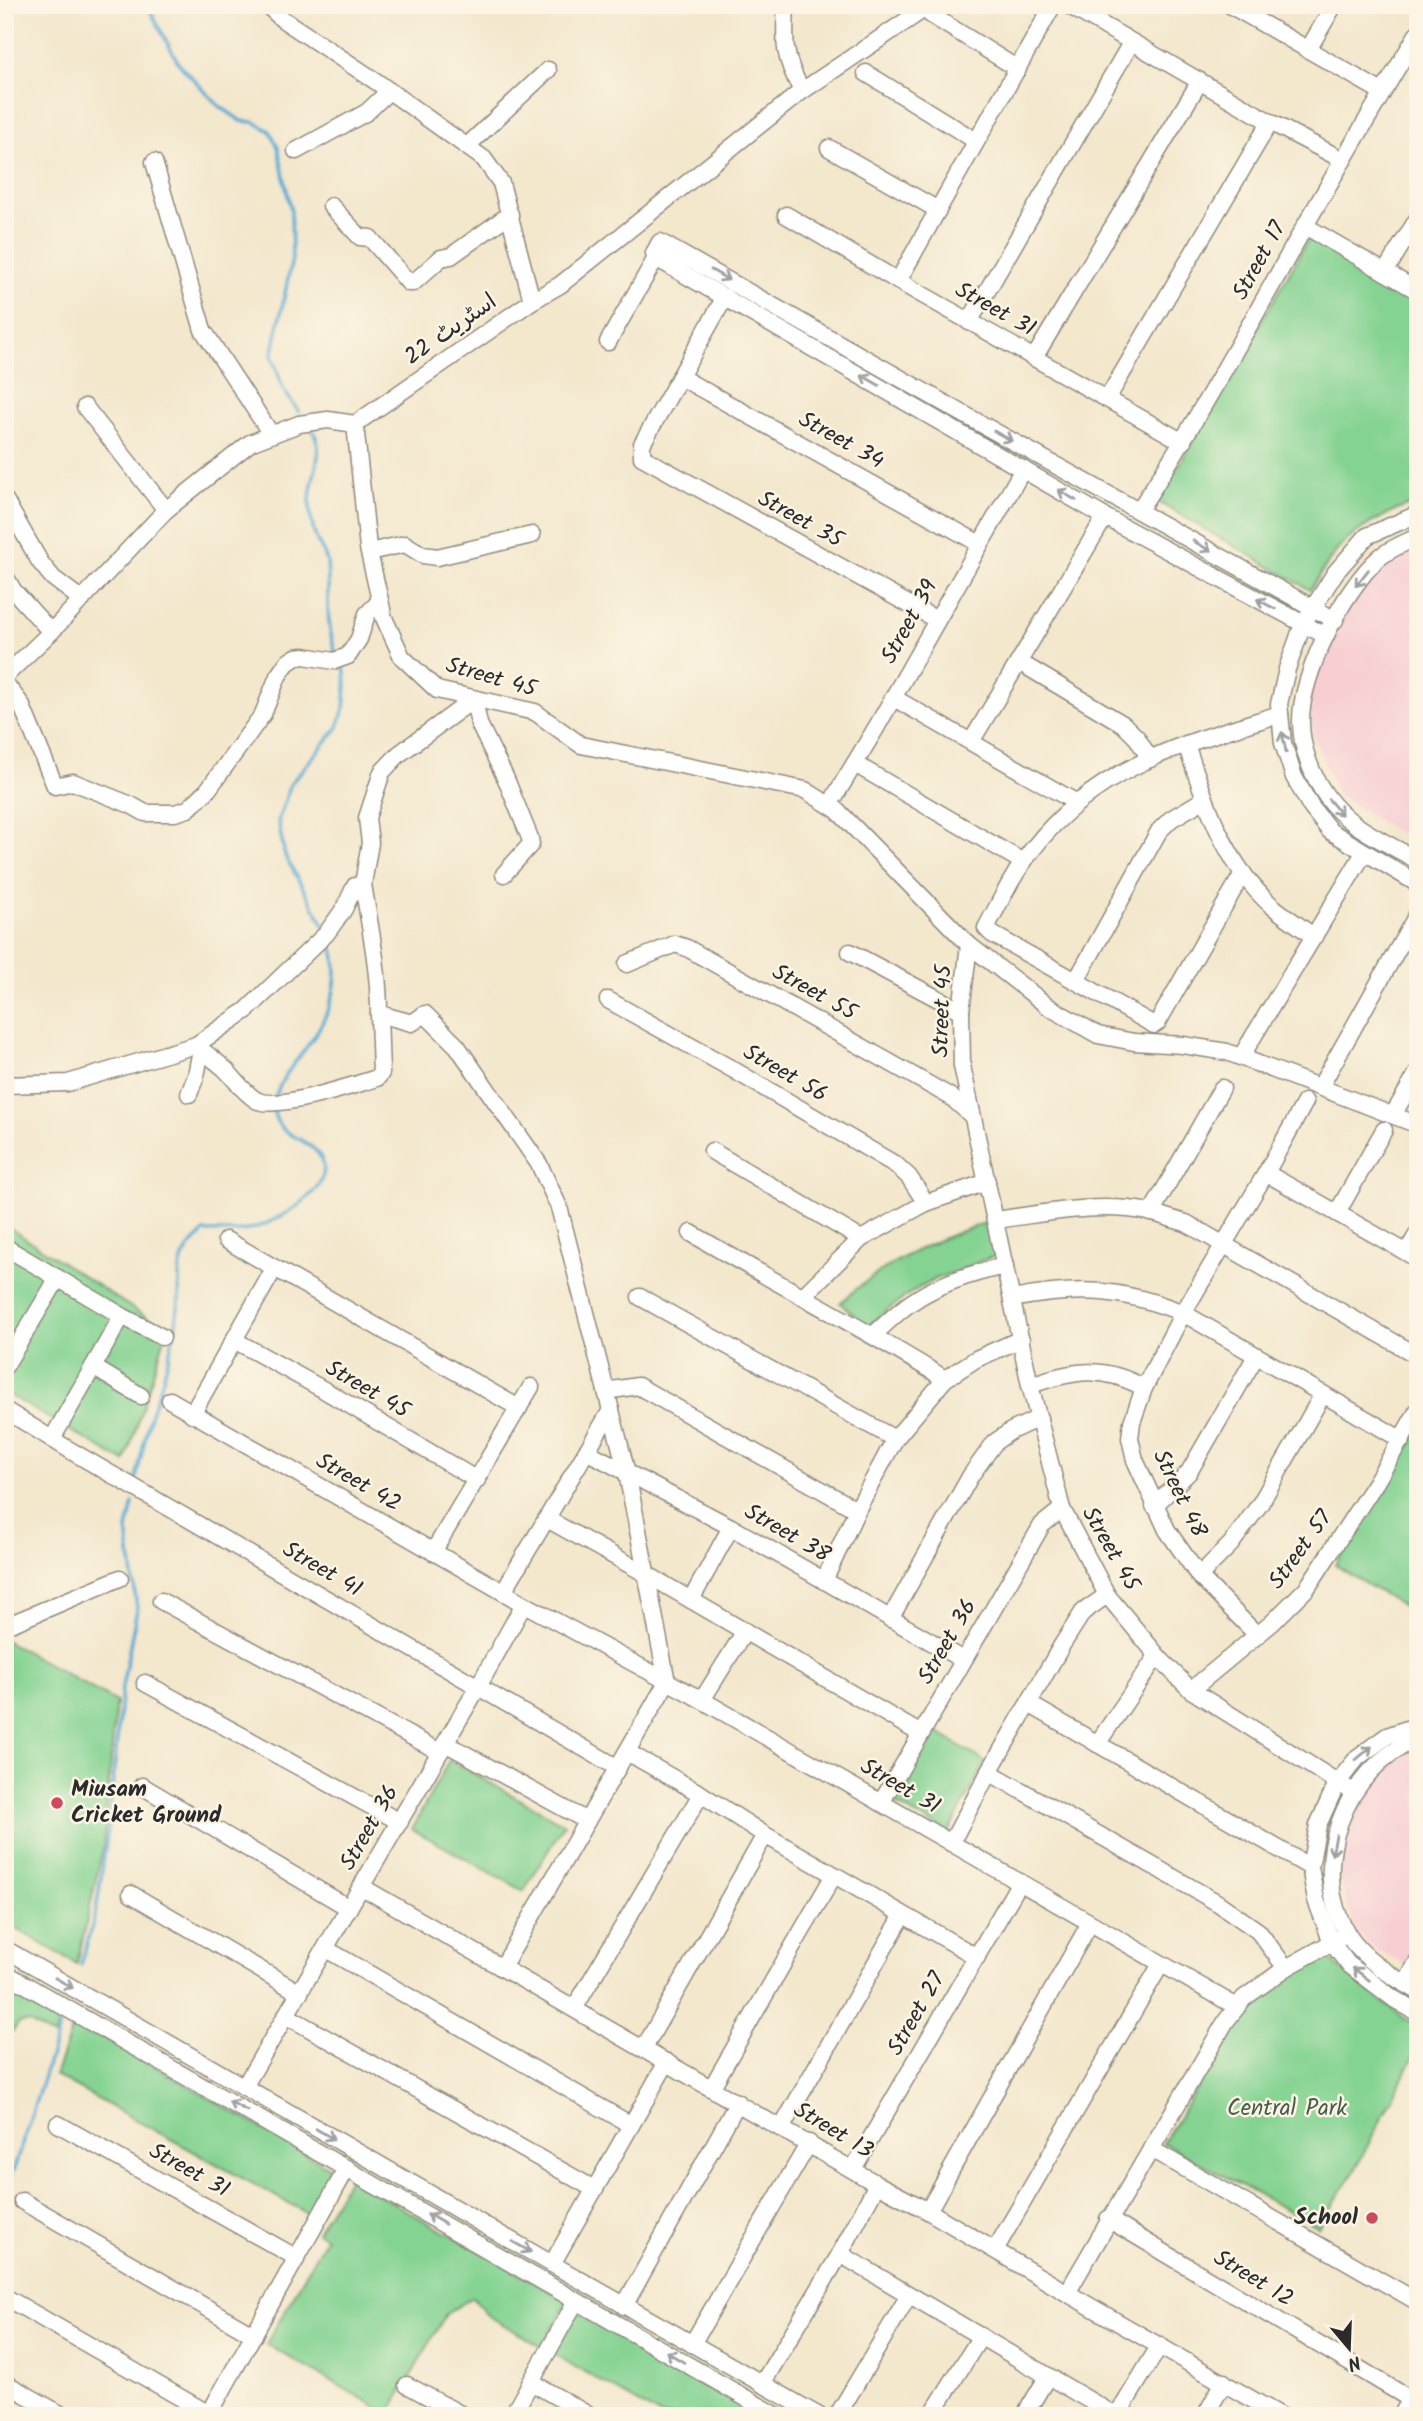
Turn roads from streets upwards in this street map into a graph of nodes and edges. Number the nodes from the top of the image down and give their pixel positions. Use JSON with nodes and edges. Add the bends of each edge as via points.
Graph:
{"nodes":[{"id":1,"x":267,"y":5,"type":"edge"},
{"id":2,"x":786,"y":5,"type":"edge"},
{"id":3,"x":1053,"y":5,"type":"edge"},
{"id":4,"x":1068,"y":5,"type":"edge"},
{"id":5,"x":1230,"y":5,"type":"edge"},
{"id":6,"x":1334,"y":5,"type":"edge"},
{"id":7,"x":931,"y":10,"type":"edge"},
{"id":8,"x":1418,"y":33,"type":"edge"},
{"id":9,"x":1131,"y":43,"type":"junction"},
{"id":10,"x":1308,"y":50,"type":"junction"},
{"id":11,"x":1018,"y":69,"type":"junction"},
{"id":12,"x":548,"y":70,"type":"dead end"},
{"id":13,"x":866,"y":73,"type":"dead end"},
{"id":14,"x":1200,"y":81,"type":"junction"},
{"id":15,"x":389,"y":91,"type":"junction"},
{"id":16,"x":802,"y":91,"type":"junction"},
{"id":17,"x":1382,"y":92,"type":"junction"},
{"id":18,"x":1270,"y":122,"type":"junction"},
{"id":19,"x":976,"y":141,"type":"junction"},
{"id":20,"x":467,"y":146,"type":"junction"},
{"id":21,"x":829,"y":148,"type":"dead end"},
{"id":22,"x":296,"y":151,"type":"dead end"},
{"id":23,"x":1343,"y":160,"type":"junction"},
{"id":24,"x":154,"y":162,"type":"dead end"},
{"id":25,"x":331,"y":206,"type":"dead end"},
{"id":26,"x":938,"y":210,"type":"junction"},
{"id":27,"x":510,"y":214,"type":"junction"},
{"id":28,"x":786,"y":215,"type":"dead end"},
{"id":29,"x":1418,"y":218,"type":"edge"},
{"id":30,"x":1305,"y":226,"type":"junction"},
{"id":31,"x":657,"y":251,"type":"junction"},
{"id":32,"x":1385,"y":272,"type":"junction"},
{"id":33,"x":898,"y":281,"type":"junction"},
{"id":34,"x":1418,"y":291,"type":"edge"},
{"id":35,"x":725,"y":297,"type":"junction"},
{"id":36,"x":532,"y":301,"type":"junction"},
{"id":37,"x":969,"y":322,"type":"junction"},
{"id":38,"x":608,"y":342,"type":"dead end"},
{"id":39,"x":1034,"y":358,"type":"junction"},
{"id":40,"x":680,"y":377,"type":"junction"},
{"id":41,"x":1107,"y":400,"type":"junction"},
{"id":42,"x":85,"y":407,"type":"dead end"},
{"id":43,"x":974,"y":420,"type":"junction"},
{"id":44,"x":355,"y":424,"type":"junction"},
{"id":45,"x":271,"y":434,"type":"junction"},
{"id":46,"x":967,"y":436,"type":"junction"},
{"id":47,"x":1183,"y":442,"type":"junction"},
{"id":48,"x":1023,"y":469,"type":"junction"},
{"id":49,"x":5,"y":499,"type":"edge"},
{"id":50,"x":166,"y":510,"type":"junction"},
{"id":51,"x":1139,"y":510,"type":"junction"},
{"id":52,"x":1418,"y":514,"type":"edge"},
{"id":53,"x":1105,"y":517,"type":"junction"},
{"id":54,"x":532,"y":536,"type":"dead end"},
{"id":55,"x":1418,"y":537,"type":"edge"},
{"id":56,"x":980,"y":544,"type":"junction"},
{"id":57,"x":369,"y":552,"type":"junction"},
{"id":58,"x":5,"y":576,"type":"edge"},
{"id":59,"x":82,"y":600,"type":"junction"},
{"id":60,"x":380,"y":601,"type":"junction"},
{"id":61,"x":1312,"y":608,"type":"junction"},
{"id":62,"x":937,"y":620,"type":"junction"},
{"id":63,"x":1335,"y":620,"type":"junction"},
{"id":64,"x":1303,"y":624,"type":"junction"},
{"id":65,"x":51,"y":632,"type":"junction"},
{"id":66,"x":1326,"y":636,"type":"junction"},
{"id":67,"x":1019,"y":662,"type":"junction"},
{"id":68,"x":5,"y":676,"type":"edge"},
{"id":69,"x":5,"y":683,"type":"edge"},
{"id":70,"x":894,"y":698,"type":"junction"},
{"id":71,"x":474,"y":699,"type":"junction"},
{"id":72,"x":1280,"y":714,"type":"junction"},
{"id":73,"x":971,"y":742,"type":"junction"},
{"id":74,"x":1186,"y":744,"type":"junction"},
{"id":75,"x":1150,"y":758,"type":"junction"},
{"id":76,"x":855,"y":764,"type":"junction"},
{"id":77,"x":1318,"y":782,"type":"junction"},
{"id":78,"x":1302,"y":792,"type":"junction"},
{"id":79,"x":835,"y":796,"type":"dead end"},
{"id":80,"x":1205,"y":799,"type":"junction"},
{"id":81,"x":1077,"y":803,"type":"junction"},
{"id":82,"x":1364,"y":853,"type":"junction"},
{"id":83,"x":1418,"y":861,"type":"edge"},
{"id":84,"x":1023,"y":863,"type":"junction"},
{"id":85,"x":1243,"y":873,"type":"junction"},
{"id":86,"x":504,"y":874,"type":"dead end"},
{"id":87,"x":363,"y":884,"type":"junction"},
{"id":88,"x":1418,"y":884,"type":"edge"},
{"id":89,"x":1418,"y":913,"type":"edge"},
{"id":90,"x":1314,"y":937,"type":"junction"},
{"id":91,"x":969,"y":946,"type":"junction"},
{"id":92,"x":849,"y":953,"type":"dead end"},
{"id":93,"x":626,"y":964,"type":"dead end"},
{"id":94,"x":1076,"y":981,"type":"junction"},
{"id":95,"x":608,"y":1000,"type":"dead end"},
{"id":96,"x":961,"y":1011,"type":"junction"},
{"id":97,"x":379,"y":1014,"type":"junction"},
{"id":98,"x":198,"y":1047,"type":"junction"},
{"id":99,"x":1241,"y":1057,"type":"junction"},
{"id":100,"x":1418,"y":1072,"type":"edge"},
{"id":101,"x":5,"y":1085,"type":"edge"},
{"id":102,"x":1320,"y":1087,"type":"junction"},
{"id":103,"x":1222,"y":1088,"type":"dead end"},
{"id":104,"x":190,"y":1094,"type":"dead end"},
{"id":105,"x":1306,"y":1102,"type":"dead end"},
{"id":106,"x":971,"y":1115,"type":"junction"},
{"id":107,"x":1393,"y":1115,"type":"junction"},
{"id":108,"x":1418,"y":1125,"type":"edge"},
{"id":109,"x":1384,"y":1130,"type":"dead end"},
{"id":110,"x":712,"y":1152,"type":"dead end"},
{"id":111,"x":1266,"y":1174,"type":"junction"},
{"id":112,"x":987,"y":1182,"type":"junction"},
{"id":113,"x":926,"y":1203,"type":"junction"},
{"id":114,"x":1151,"y":1213,"type":"junction"},
{"id":115,"x":1337,"y":1213,"type":"junction"},
{"id":116,"x":996,"y":1220,"type":"junction"},
{"id":117,"x":691,"y":1233,"type":"dead end"},
{"id":118,"x":1418,"y":1233,"type":"edge"},
{"id":119,"x":861,"y":1239,"type":"junction"},
{"id":120,"x":226,"y":1240,"type":"dead end"},
{"id":121,"x":1225,"y":1244,"type":"junction"},
{"id":122,"x":5,"y":1247,"type":"edge"},
{"id":123,"x":1412,"y":1255,"type":"edge"},
{"id":124,"x":1005,"y":1266,"type":"junction"},
{"id":125,"x":274,"y":1269,"type":"junction"},
{"id":126,"x":58,"y":1278,"type":"junction"},
{"id":127,"x":803,"y":1296,"type":"junction"},
{"id":128,"x":640,"y":1297,"type":"dead end"},
{"id":129,"x":1012,"y":1299,"type":"junction"},
{"id":130,"x":1183,"y":1313,"type":"junction"},
{"id":131,"x":122,"y":1316,"type":"junction"},
{"id":132,"x":873,"y":1335,"type":"junction"},
{"id":133,"x":162,"y":1337,"type":"dead end"},
{"id":134,"x":1021,"y":1339,"type":"junction"},
{"id":135,"x":234,"y":1340,"type":"junction"},
{"id":136,"x":1256,"y":1356,"type":"junction"},
{"id":137,"x":1418,"y":1356,"type":"edge"},
{"id":138,"x":5,"y":1366,"type":"edge"},
{"id":139,"x":93,"y":1367,"type":"junction"},
{"id":140,"x":945,"y":1379,"type":"junction"},
{"id":141,"x":1030,"y":1385,"type":"junction"},
{"id":142,"x":531,"y":1387,"type":"dead end"},
{"id":143,"x":1144,"y":1388,"type":"junction"},
{"id":144,"x":606,"y":1391,"type":"junction"},
{"id":145,"x":1323,"y":1394,"type":"junction"},
{"id":146,"x":141,"y":1396,"type":"dead end"},
{"id":147,"x":170,"y":1400,"type":"dead end"},
{"id":148,"x":519,"y":1408,"type":"junction"},
{"id":149,"x":5,"y":1410,"type":"edge"},
{"id":150,"x":611,"y":1410,"type":"junction"},
{"id":151,"x":1418,"y":1410,"type":"edge"},
{"id":152,"x":192,"y":1414,"type":"junction"},
{"id":153,"x":1039,"y":1418,"type":"junction"},
{"id":154,"x":52,"y":1439,"type":"junction"},
{"id":155,"x":895,"y":1439,"type":"junction"},
{"id":156,"x":1402,"y":1440,"type":"junction"},
{"id":157,"x":586,"y":1451,"type":"junction"},
{"id":158,"x":627,"y":1473,"type":"junction"},
{"id":159,"x":477,"y":1480,"type":"junction"},
{"id":160,"x":1154,"y":1506,"type":"junction"},
{"id":161,"x":857,"y":1510,"type":"junction"},
{"id":162,"x":1062,"y":1510,"type":"junction"},
{"id":163,"x":547,"y":1518,"type":"junction"},
{"id":164,"x":731,"y":1527,"type":"junction"},
{"id":165,"x":433,"y":1552,"type":"junction"},
{"id":166,"x":648,"y":1575,"type":"junction"},
{"id":167,"x":1199,"y":1576,"type":"junction"},
{"id":168,"x":120,"y":1578,"type":"dead end"},
{"id":169,"x":824,"y":1581,"type":"junction"},
{"id":170,"x":503,"y":1592,"type":"junction"},
{"id":171,"x":1107,"y":1595,"type":"junction"},
{"id":172,"x":691,"y":1600,"type":"junction"},
{"id":173,"x":161,"y":1601,"type":"dead end"},
{"id":174,"x":531,"y":1607,"type":"junction"},
{"id":175,"x":890,"y":1619,"type":"junction"},
{"id":176,"x":5,"y":1624,"type":"edge"},
{"id":177,"x":745,"y":1631,"type":"junction"},
{"id":178,"x":1257,"y":1635,"type":"junction"},
{"id":179,"x":1157,"y":1656,"type":"junction"},
{"id":180,"x":963,"y":1660,"type":"junction"},
{"id":181,"x":667,"y":1682,"type":"junction"},
{"id":182,"x":145,"y":1683,"type":"dead end"},
{"id":183,"x":478,"y":1687,"type":"junction"},
{"id":184,"x":1191,"y":1690,"type":"junction"},
{"id":185,"x":702,"y":1700,"type":"junction"},
{"id":186,"x":1029,"y":1704,"type":"junction"},
{"id":187,"x":1418,"y":1725,"type":"edge"},
{"id":188,"x":921,"y":1734,"type":"junction"},
{"id":189,"x":1418,"y":1739,"type":"edge"},
{"id":190,"x":1097,"y":1744,"type":"junction"},
{"id":191,"x":443,"y":1747,"type":"junction"},
{"id":192,"x":627,"y":1752,"type":"junction"},
{"id":193,"x":618,"y":1768,"type":"junction"},
{"id":194,"x":989,"y":1772,"type":"junction"},
{"id":195,"x":1337,"y":1783,"type":"junction"},
{"id":196,"x":142,"y":1786,"type":"dead end"},
{"id":197,"x":1353,"y":1792,"type":"junction"},
{"id":198,"x":701,"y":1794,"type":"junction"},
{"id":199,"x":881,"y":1803,"type":"junction"},
{"id":200,"x":587,"y":1821,"type":"junction"},
{"id":201,"x":400,"y":1822,"type":"junction"},
{"id":202,"x":765,"y":1835,"type":"junction"},
{"id":203,"x":951,"y":1843,"type":"junction"},
{"id":204,"x":1310,"y":1867,"type":"junction"},
{"id":205,"x":834,"y":1875,"type":"junction"},
{"id":206,"x":1020,"y":1882,"type":"junction"},
{"id":207,"x":362,"y":1887,"type":"junction"},
{"id":208,"x":131,"y":1894,"type":"dead end"},
{"id":209,"x":349,"y":1908,"type":"junction"},
{"id":210,"x":903,"y":1915,"type":"junction"},
{"id":211,"x":1090,"y":1923,"type":"junction"},
{"id":212,"x":1347,"y":1934,"type":"junction"},
{"id":213,"x":1332,"y":1943,"type":"junction"},
{"id":214,"x":5,"y":1949,"type":"edge"},
{"id":215,"x":326,"y":1949,"type":"junction"},
{"id":216,"x":976,"y":1957,"type":"junction"},
{"id":217,"x":1418,"y":1961,"type":"edge"},
{"id":218,"x":1161,"y":1964,"type":"junction"},
{"id":219,"x":502,"y":1968,"type":"junction"},
{"id":220,"x":1286,"y":1968,"type":"junction"},
{"id":221,"x":5,"y":1973,"type":"edge"},
{"id":222,"x":1411,"y":1987,"type":"edge"},
{"id":223,"x":300,"y":1993,"type":"junction"},
{"id":224,"x":1237,"y":2007,"type":"junction"},
{"id":225,"x":574,"y":2009,"type":"junction"},
{"id":226,"x":1418,"y":2013,"type":"edge"},
{"id":227,"x":287,"y":2017,"type":"junction"},
{"id":228,"x":644,"y":2048,"type":"junction"},
{"id":229,"x":667,"y":2062,"type":"junction"},
{"id":230,"x":244,"y":2087,"type":"junction"},
{"id":231,"x":712,"y":2087,"type":"junction"},
{"id":232,"x":738,"y":2102,"type":"junction"},
{"id":233,"x":291,"y":2114,"type":"junction"},
{"id":234,"x":58,"y":2124,"type":"dead end"},
{"id":235,"x":631,"y":2126,"type":"junction"},
{"id":236,"x":782,"y":2127,"type":"junction"},
{"id":237,"x":281,"y":2130,"type":"junction"},
{"id":238,"x":810,"y":2143,"type":"junction"},
{"id":239,"x":1151,"y":2149,"type":"junction"},
{"id":240,"x":347,"y":2168,"type":"junction"},
{"id":241,"x":853,"y":2169,"type":"junction"},
{"id":242,"x":877,"y":2184,"type":"junction"},
{"id":243,"x":594,"y":2189,"type":"junction"},
{"id":244,"x":22,"y":2201,"type":"dead end"},
{"id":245,"x":928,"y":2211,"type":"junction"},
{"id":246,"x":1108,"y":2219,"type":"junction"},
{"id":247,"x":491,"y":2229,"type":"junction"},
{"id":248,"x":480,"y":2245,"type":"junction"},
{"id":249,"x":995,"y":2250,"type":"junction"},
{"id":250,"x":840,"y":2254,"type":"junction"},
{"id":251,"x":297,"y":2258,"type":"junction"},
{"id":252,"x":552,"y":2264,"type":"junction"},
{"id":253,"x":1067,"y":2293,"type":"junction"},
{"id":254,"x":909,"y":2295,"type":"junction"},
{"id":255,"x":5,"y":2297,"type":"edge"},
{"id":256,"x":576,"y":2301,"type":"junction"},
{"id":257,"x":1418,"y":2302,"type":"edge"},
{"id":258,"x":624,"y":2306,"type":"junction"},
{"id":259,"x":254,"y":2334,"type":"junction"},
{"id":260,"x":981,"y":2336,"type":"junction"},
{"id":261,"x":692,"y":2344,"type":"junction"},
{"id":262,"x":1160,"y":2345,"type":"junction"},
{"id":263,"x":724,"y":2362,"type":"junction"},
{"id":264,"x":1048,"y":2376,"type":"junction"},
{"id":265,"x":713,"y":2380,"type":"junction"},
{"id":266,"x":531,"y":2382,"type":"junction"},
{"id":267,"x":1224,"y":2382,"type":"junction"},
{"id":268,"x":5,"y":2383,"type":"edge"},
{"id":269,"x":762,"y":2384,"type":"junction"},
{"id":270,"x":407,"y":2385,"type":"dead end"},
{"id":271,"x":1414,"y":2393,"type":"edge"},
{"id":272,"x":209,"y":2415,"type":"edge"},
{"id":273,"x":64,"y":2416,"type":"edge"},
{"id":274,"x":464,"y":2416,"type":"edge"},
{"id":275,"x":512,"y":2416,"type":"edge"},
{"id":276,"x":590,"y":2416,"type":"edge"},
{"id":277,"x":777,"y":2416,"type":"edge"},
{"id":278,"x":819,"y":2416,"type":"edge"},
{"id":279,"x":837,"y":2416,"type":"edge"},
{"id":280,"x":932,"y":2416,"type":"edge"},
{"id":281,"x":1024,"y":2416,"type":"edge"},
{"id":282,"x":1116,"y":2416,"type":"edge"},
{"id":283,"x":1205,"y":2416,"type":"edge"},
{"id":284,"x":1281,"y":2416,"type":"edge"},
{"id":285,"x":1401,"y":2416,"type":"edge"}],
"edges":[{"from":1,"to":15,"type":"street"},
{"from":2,"to":16,"type":"street","via":[[784,42],[789,67]]},
{"from":3,"to":11,"type":"street"},
{"from":4,"to":9,"type":"street"},
{"from":5,"to":10,"type":"street"},
{"from":6,"to":10,"type":"street"},
{"from":7,"to":11,"type":"street"},
{"from":7,"to":16,"type":"street","name":"اسٹریٹ 22"},
{"from":8,"to":17,"type":"street","name":"Street 17"},
{"from":9,"to":14,"type":"street"},
{"from":9,"to":37,"type":"street"},
{"from":10,"to":17,"type":"street"},
{"from":11,"to":19,"type":"street"},
{"from":12,"to":20,"type":"street"},
{"from":13,"to":19,"type":"street"},
{"from":14,"to":18,"type":"street"},
{"from":14,"to":39,"type":"street"},
{"from":15,"to":20,"type":"street"},
{"from":15,"to":22,"type":"street","via":[[367,112]]},
{"from":16,"to":36,"type":"street","name":"اسٹریٹ 22","via":[[560,285]]},
{"from":17,"to":23,"type":"street","name":"Street 17"},
{"from":18,"to":23,"type":"street"},
{"from":18,"to":41,"type":"street"},
{"from":19,"to":26,"type":"street"},
{"from":20,"to":27,"type":"street","via":[[484,159],[501,183]]},
{"from":21,"to":26,"type":"street"},
{"from":23,"to":30,"type":"street","name":"Street 17"},
{"from":24,"to":45,"type":"street","via":[[204,330]]},
{"from":25,"to":27,"type":"street","via":[[360,237],[370,238],[409,283]]},
{"from":26,"to":33,"type":"street"},
{"from":27,"to":36,"type":"street"},
{"from":28,"to":33,"type":"street","name":"Street 31"},
{"from":29,"to":32,"type":"street"},
{"from":30,"to":32,"type":"street"},
{"from":30,"to":47,"type":"street","name":"Street 17"},
{"from":31,"to":35,"type":"street"},
{"from":31,"to":38,"type":"street"},
{"from":31,"to":43,"type":"street","one_way":true},
{"from":32,"to":34,"type":"street"},
{"from":33,"to":37,"type":"street","name":"Street 31"},
{"from":35,"to":40,"type":"street"},
{"from":46,"to":35,"type":"street","one_way":true},
{"from":36,"to":44,"type":"street","name":"اسٹریٹ 22"},
{"from":37,"to":39,"type":"street","name":"Street 31"},
{"from":39,"to":41,"type":"street","name":"Street 31"},
{"from":40,"to":56,"type":"street","name":"Street 34"},
{"from":40,"to":62,"type":"street","name":"Street 35","via":[[642,443],[642,457]]},
{"from":41,"to":47,"type":"street","name":"Street 31"},
{"from":42,"to":50,"type":"street"},
{"from":43,"to":46,"type":"street"},
{"from":43,"to":51,"type":"street","one_way":true},
{"from":44,"to":45,"type":"street","via":[[328,420]]},
{"from":44,"to":57,"type":"street","name":"Street 45"},
{"from":45,"to":50,"type":"street","via":[[250,443]]},
{"from":46,"to":48,"type":"street"},
{"from":47,"to":51,"type":"street","name":"Street 17"},
{"from":53,"to":48,"type":"street","one_way":true},
{"from":48,"to":56,"type":"street","name":"Street 39"},
{"from":49,"to":59,"type":"street","via":[[40,562]]},
{"from":50,"to":59,"type":"street"},
{"from":51,"to":61,"type":"street","one_way":true},
{"from":52,"to":61,"type":"street","via":[[1367,537]]},
{"from":64,"to":53,"type":"street","one_way":true},
{"from":53,"to":67,"type":"street"},
{"from":54,"to":57,"type":"street","via":[[437,558],[405,544]]},
{"from":55,"to":63,"type":"street","one_way":true,"via":[[1382,555],[1357,583]]},
{"from":56,"to":62,"type":"street","name":"Street 39"},
{"from":57,"to":60,"type":"street","name":"Street 45"},
{"from":58,"to":65,"type":"street"},
{"from":59,"to":65,"type":"street"},
{"from":60,"to":69,"type":"street","via":[[367,614],[359,639],[341,658],[304,656],[287,663],[263,714],[224,769],[188,809],[175,813],[145,814],[73,782],[55,786],[21,704]]},
{"from":60,"to":71,"type":"street","name":"Street 45","via":[[402,657],[419,675],[437,690]]},
{"from":61,"to":63,"type":"street"},
{"from":61,"to":64,"type":"street"},
{"from":62,"to":70,"type":"street","name":"Street 39"},
{"from":63,"to":66,"type":"street"},
{"from":64,"to":66,"type":"street"},
{"from":64,"to":72,"type":"street","via":[[1287,670]]},
{"from":65,"to":68,"type":"street"},
{"from":66,"to":77,"type":"street","via":[[1306,684],[1301,720]]},
{"from":67,"to":73,"type":"street"},
{"from":67,"to":75,"type":"street","via":[[1123,724]]},
{"from":70,"to":73,"type":"street"},
{"from":70,"to":76,"type":"street","name":"Street 39"},
{"from":71,"to":86,"type":"street","via":[[480,724],[530,838],[531,844]]},
{"from":71,"to":87,"type":"street","via":[[399,754],[382,772],[367,818],[370,844]]},
{"from":71,"to":91,"type":"street","name":"Street 45","via":[[535,712],[581,745],[805,790],[836,810]]},
{"from":72,"to":74,"type":"street"},
{"from":78,"to":72,"type":"street","one_way":true,"via":[[1283,743]]},
{"from":73,"to":81,"type":"street"},
{"from":74,"to":75,"type":"street"},
{"from":74,"to":80,"type":"street"},
{"from":75,"to":81,"type":"street"},
{"from":76,"to":79,"type":"street","name":"Street 39"},
{"from":76,"to":84,"type":"street"},
{"from":77,"to":78,"type":"street"},
{"from":77,"to":83,"type":"street","one_way":true,"via":[[1345,819]]},
{"from":78,"to":82,"type":"street","via":[[1330,831]]},
{"from":80,"to":85,"type":"street"},
{"from":80,"to":94,"type":"street","via":[[1159,831]]},
{"from":81,"to":84,"type":"street"},
{"from":82,"to":88,"type":"street"},
{"from":82,"to":90,"type":"street"},
{"from":84,"to":94,"type":"street","via":[[986,928]]},
{"from":85,"to":90,"type":"street","via":[[1270,904]]},
{"from":85,"to":94,"type":"street","via":[[1158,1023],[1154,1025]]},
{"from":87,"to":97,"type":"street","via":[[374,942]]},
{"from":87,"to":98,"type":"street","via":[[355,886],[326,934],[247,1010]]},
{"from":89,"to":102,"type":"street"},
{"from":90,"to":99,"type":"street"},
{"from":91,"to":96,"type":"street","name":"Street 45"},
{"from":91,"to":99,"type":"street","via":[[1049,1007],[1098,1035]]},
{"from":92,"to":96,"type":"street"},
{"from":93,"to":106,"type":"street","name":"Street 55","via":[[675,944],[687,948],[951,1097]]},
{"from":95,"to":113,"type":"street","name":"Street 56","via":[[896,1165]]},
{"from":96,"to":106,"type":"street","name":"Street 45","via":[[962,1066]]},
{"from":97,"to":98,"type":"street","via":[[381,1073],[377,1078],[289,1101],[259,1102]]},
{"from":97,"to":144,"type":"street","via":[[412,1023],[425,1014],[432,1018],[457,1046],[538,1164],[559,1207]]},
{"from":98,"to":101,"type":"street","via":[[68,1083]]},
{"from":98,"to":104,"type":"street","via":[[197,1076]]},
{"from":99,"to":102,"type":"street"},
{"from":100,"to":107,"type":"street"},
{"from":102,"to":107,"type":"street"},
{"from":103,"to":114,"type":"street"},
{"from":105,"to":111,"type":"street","name":"Street 48"},
{"from":106,"to":112,"type":"street","name":"Street 45"},
{"from":107,"to":108,"type":"street"},
{"from":109,"to":115,"type":"street"},
{"from":110,"to":119,"type":"street"},
{"from":111,"to":115,"type":"street"},
{"from":111,"to":121,"type":"street","name":"Street 48"},
{"from":112,"to":113,"type":"street"},
{"from":112,"to":116,"type":"street","name":"Street 45"},
{"from":113,"to":119,"type":"street"},
{"from":114,"to":116,"type":"street","via":[[1075,1209]]},
{"from":114,"to":121,"type":"street","via":[[1186,1223]]},
{"from":115,"to":123,"type":"street"},
{"from":116,"to":124,"type":"street","name":"Street 45"},
{"from":117,"to":127,"type":"street"},
{"from":118,"to":123,"type":"street"},
{"from":119,"to":127,"type":"street"},
{"from":120,"to":125,"type":"street"},
{"from":121,"to":130,"type":"street","name":"Street 48"},
{"from":121,"to":137,"type":"street"},
{"from":122,"to":126,"type":"street"},
{"from":124,"to":129,"type":"street","name":"Street 45"},
{"from":124,"to":132,"type":"street","via":[[942,1285],[911,1302]]},
{"from":125,"to":135,"type":"street"},
{"from":125,"to":148,"type":"street"},
{"from":126,"to":131,"type":"street"},
{"from":126,"to":138,"type":"street"},
{"from":127,"to":132,"type":"street"},
{"from":128,"to":155,"type":"street"},
{"from":129,"to":130,"type":"street","via":[[1071,1290],[1115,1293],[1148,1299]]},
{"from":129,"to":134,"type":"street","name":"Street 45"},
{"from":130,"to":136,"type":"street"},
{"from":130,"to":143,"type":"street","name":"Street 48"},
{"from":131,"to":133,"type":"street"},
{"from":131,"to":139,"type":"street"},
{"from":132,"to":140,"type":"street"},
{"from":134,"to":140,"type":"street"},
{"from":134,"to":141,"type":"street","name":"Street 45"},
{"from":135,"to":152,"type":"street"},
{"from":135,"to":159,"type":"street","name":"Street 45"},
{"from":136,"to":145,"type":"street"},
{"from":136,"to":160,"type":"street","via":[[1189,1472]]},
{"from":139,"to":146,"type":"street"},
{"from":139,"to":154,"type":"street"},
{"from":140,"to":155,"type":"street"},
{"from":141,"to":143,"type":"street","via":[[1067,1373],[1110,1372]]},
{"from":141,"to":153,"type":"street","name":"Street 45"},
{"from":142,"to":148,"type":"street"},
{"from":143,"to":160,"type":"street","name":"Street 48","via":[[1130,1438]]},
{"from":144,"to":150,"type":"street"},
{"from":144,"to":161,"type":"street","via":[[638,1386]]},
{"from":145,"to":156,"type":"street"},
{"from":145,"to":167,"type":"street","via":[[1260,1504],[1231,1544]]},
{"from":147,"to":152,"type":"street","name":"Street 42"},
{"from":148,"to":159,"type":"street"},
{"from":149,"to":154,"type":"street","name":"Street 41"},
{"from":150,"to":157,"type":"street"},
{"from":150,"to":158,"type":"street"},
{"from":151,"to":156,"type":"street","name":"Street 57"},
{"from":152,"to":165,"type":"street","name":"Street 42"},
{"from":153,"to":162,"type":"street","name":"Street 45"},
{"from":153,"to":175,"type":"street","via":[[995,1442],[971,1475]]},
{"from":154,"to":183,"type":"street","name":"Street 41"},
{"from":155,"to":161,"type":"street"},
{"from":156,"to":178,"type":"street","name":"Street 57","via":[[1307,1588]]},
{"from":157,"to":158,"type":"street","name":"Street 38"},
{"from":157,"to":163,"type":"street"},
{"from":158,"to":164,"type":"street","name":"Street 38"},
{"from":158,"to":166,"type":"street"},
{"from":159,"to":165,"type":"street"},
{"from":160,"to":167,"type":"street","name":"Street 48"},
{"from":161,"to":169,"type":"street"},
{"from":162,"to":171,"type":"street","name":"Street 45"},
{"from":162,"to":180,"type":"street","name":"Street 36","via":[[1042,1525]]},
{"from":163,"to":166,"type":"street"},
{"from":163,"to":170,"type":"street"},
{"from":164,"to":169,"type":"street","name":"Street 38"},
{"from":164,"to":172,"type":"street"},
{"from":165,"to":170,"type":"street","name":"Street 42"},
{"from":166,"to":172,"type":"street"},
{"from":166,"to":181,"type":"street"},
{"from":167,"to":178,"type":"street","name":"Street 48"},
{"from":168,"to":176,"type":"street"},
{"from":169,"to":175,"type":"street","name":"Street 38"},
{"from":170,"to":174,"type":"street","name":"Street 42"},
{"from":171,"to":179,"type":"street","name":"Street 45"},
{"from":171,"to":186,"type":"street","via":[[1083,1612]]},
{"from":172,"to":177,"type":"street"},
{"from":173,"to":191,"type":"street"},
{"from":174,"to":181,"type":"street","name":"Street 31"},
{"from":174,"to":183,"type":"street","name":"Street 36"},
{"from":175,"to":180,"type":"street","name":"Street 38"},
{"from":177,"to":185,"type":"street"},
{"from":177,"to":188,"type":"street"},
{"from":178,"to":184,"type":"street","name":"Street 57"},
{"from":179,"to":184,"type":"street","name":"Street 45"},
{"from":179,"to":190,"type":"street"},
{"from":180,"to":188,"type":"street","name":"Street 36"},
{"from":181,"to":185,"type":"street","name":"Street 31"},
{"from":181,"to":192,"type":"street"},
{"from":182,"to":201,"type":"street"},
{"from":183,"to":191,"type":"street","name":"Street 36"},
{"from":183,"to":193,"type":"street","name":"Street 41"},
{"from":184,"to":195,"type":"street","name":"Street 45"},
{"from":185,"to":199,"type":"street","name":"Street 31"},
{"from":186,"to":190,"type":"street"},
{"from":186,"to":194,"type":"street"},
{"from":195,"to":187,"type":"street","one_way":true,"via":[[1358,1757],[1387,1736]]},
{"from":188,"to":199,"type":"street","name":"Street 36"},
{"from":189,"to":197,"type":"street","via":[[1385,1756]]},
{"from":190,"to":204,"type":"street"},
{"from":191,"to":200,"type":"street"},
{"from":191,"to":201,"type":"street","name":"Street 36"},
{"from":192,"to":193,"type":"street"},
{"from":192,"to":198,"type":"street"},
{"from":193,"to":200,"type":"street"},
{"from":194,"to":203,"type":"street"},
{"from":194,"to":220,"type":"street","via":[[1218,1903],[1258,1931]]},
{"from":195,"to":197,"type":"street","name":"Street 45"},
{"from":195,"to":204,"type":"street","via":[[1318,1825]]},
{"from":196,"to":209,"type":"street"},
{"from":197,"to":212,"type":"street","one_way":true,"via":[[1340,1822],[1331,1865],[1336,1906]]},
{"from":198,"to":202,"type":"street"},
{"from":198,"to":225,"type":"street"},
{"from":199,"to":203,"type":"street","name":"Street 31"},
{"from":200,"to":219,"type":"street"},
{"from":201,"to":207,"type":"street","name":"Street 36"},
{"from":202,"to":205,"type":"street"},
{"from":202,"to":228,"type":"street"},
{"from":203,"to":206,"type":"street","name":"Street 31"},
{"from":204,"to":213,"type":"street"},
{"from":205,"to":210,"type":"street"},
{"from":205,"to":231,"type":"street"},
{"from":206,"to":211,"type":"street","name":"Street 31"},
{"from":206,"to":216,"type":"street","name":"Street 27"},
{"from":207,"to":209,"type":"street","name":"Street 36"},
{"from":207,"to":219,"type":"street","name":"Street 13"},
{"from":208,"to":223,"type":"street"},
{"from":209,"to":215,"type":"street","name":"Street 36"},
{"from":210,"to":216,"type":"street"},
{"from":210,"to":236,"type":"street"},
{"from":211,"to":218,"type":"street","name":"Street 31"},
{"from":211,"to":245,"type":"street"},
{"from":212,"to":213,"type":"street"},
{"from":212,"to":222,"type":"street","via":[[1361,1952]]},
{"from":213,"to":220,"type":"street"},
{"from":226,"to":213,"type":"street","one_way":true,"via":[[1348,1964]]},
{"from":214,"to":230,"type":"street","one_way":true},
{"from":215,"to":223,"type":"street","name":"Street 36"},
{"from":215,"to":235,"type":"street"},
{"from":216,"to":241,"type":"street","name":"Street 27"},
{"from":217,"to":222,"type":"street"},
{"from":218,"to":224,"type":"street","name":"Street 31"},
{"from":218,"to":249,"type":"street"},
{"from":219,"to":225,"type":"street","name":"Street 13"},
{"from":220,"to":224,"type":"street"},
{"from":237,"to":221,"type":"street","one_way":true},
{"from":223,"to":227,"type":"street","name":"Street 36"},
{"from":224,"to":239,"type":"street"},
{"from":225,"to":228,"type":"street","name":"Street 13"},
{"from":227,"to":230,"type":"street","name":"Street 36"},
{"from":227,"to":243,"type":"street"},
{"from":228,"to":229,"type":"street","name":"Street 13"},
{"from":229,"to":231,"type":"street","name":"Street 13"},
{"from":229,"to":235,"type":"street"},
{"from":230,"to":233,"type":"street"},
{"from":231,"to":232,"type":"street","name":"Street 13"},
{"from":232,"to":236,"type":"street","name":"Street 13"},
{"from":232,"to":258,"type":"street"},
{"from":233,"to":237,"type":"street"},
{"from":233,"to":247,"type":"street","one_way":true},
{"from":234,"to":251,"type":"street","name":"Street 31"},
{"from":235,"to":243,"type":"street"},
{"from":236,"to":238,"type":"street","name":"Street 13"},
{"from":237,"to":240,"type":"street"},
{"from":238,"to":241,"type":"street","name":"Street 13"},
{"from":238,"to":261,"type":"street"},
{"from":239,"to":246,"type":"street"},
{"from":239,"to":257,"type":"street"},
{"from":248,"to":240,"type":"street","one_way":true},
{"from":240,"to":251,"type":"street"},
{"from":241,"to":242,"type":"street","name":"Street 13"},
{"from":242,"to":245,"type":"street","name":"Street 13"},
{"from":242,"to":250,"type":"street"},
{"from":243,"to":252,"type":"street"},
{"from":244,"to":259,"type":"street"},
{"from":245,"to":249,"type":"street","name":"Street 13"},
{"from":246,"to":253,"type":"street"},
{"from":246,"to":271,"type":"street","name":"Street 12"},
{"from":247,"to":248,"type":"street"},
{"from":247,"to":252,"type":"street","one_way":true},
{"from":248,"to":256,"type":"street"},
{"from":249,"to":253,"type":"street","name":"Street 13"},
{"from":250,"to":254,"type":"street"},
{"from":250,"to":269,"type":"street"},
{"from":251,"to":259,"type":"street"},
{"from":252,"to":258,"type":"street"},
{"from":253,"to":262,"type":"street","name":"Street 13"},
{"from":254,"to":260,"type":"street"},
{"from":254,"to":279,"type":"street"},
{"from":255,"to":272,"type":"street"},
{"from":265,"to":256,"type":"street","one_way":true},
{"from":256,"to":266,"type":"street"},
{"from":258,"to":261,"type":"street"},
{"from":259,"to":272,"type":"street"},
{"from":260,"to":264,"type":"street"},
{"from":260,"to":280,"type":"street"},
{"from":261,"to":263,"type":"street"},
{"from":262,"to":267,"type":"street","name":"Street 13"},
{"from":262,"to":282,"type":"street"},
{"from":263,"to":265,"type":"street"},
{"from":263,"to":269,"type":"street"},
{"from":264,"to":281,"type":"street"},
{"from":264,"to":282,"type":"street"},
{"from":265,"to":277,"type":"street"},
{"from":266,"to":275,"type":"street"},
{"from":266,"to":276,"type":"street"},
{"from":267,"to":283,"type":"street"},
{"from":267,"to":284,"type":"street","name":"Street 13"},
{"from":268,"to":273,"type":"street"},
{"from":269,"to":278,"type":"street"},
{"from":270,"to":274,"type":"street"},
{"from":271,"to":285,"type":"street"}]}
